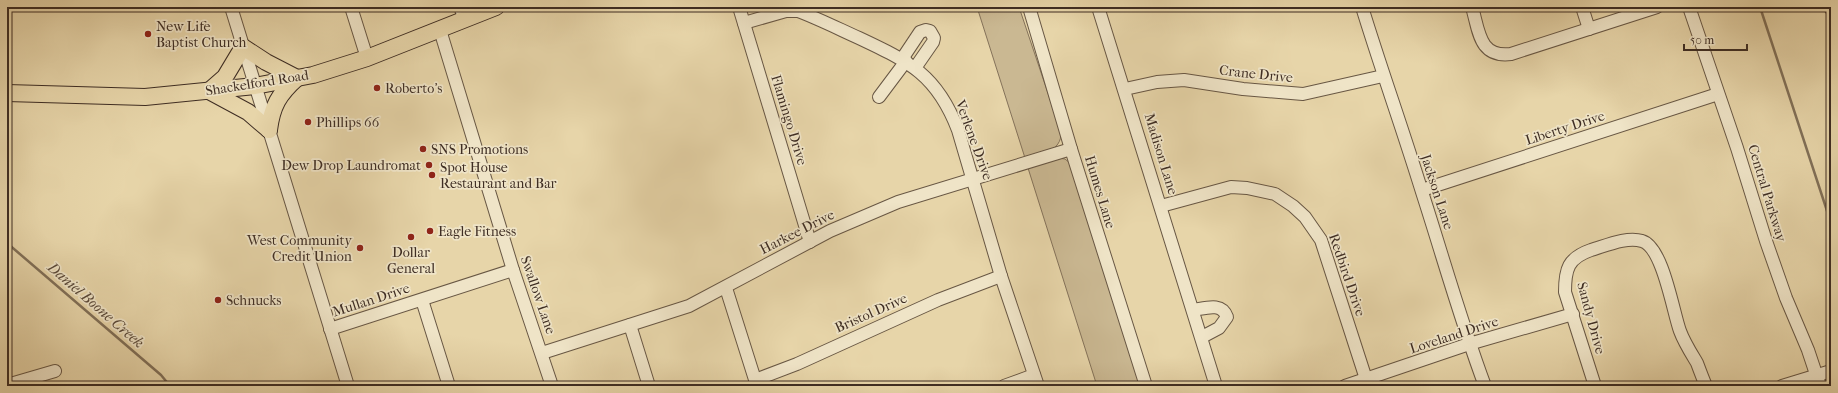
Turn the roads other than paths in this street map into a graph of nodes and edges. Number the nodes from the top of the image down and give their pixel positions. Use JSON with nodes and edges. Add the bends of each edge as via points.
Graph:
{"nodes":[{"id":1,"x":231,"y":7,"type":"edge"},
{"id":2,"x":351,"y":7,"type":"edge"},
{"id":3,"x":496,"y":7,"type":"edge"},
{"id":4,"x":739,"y":7,"type":"edge"},
{"id":5,"x":1029,"y":7,"type":"edge"},
{"id":6,"x":1098,"y":7,"type":"edge"},
{"id":7,"x":1362,"y":7,"type":"edge"},
{"id":8,"x":1472,"y":7,"type":"edge"},
{"id":9,"x":1582,"y":7,"type":"edge"},
{"id":10,"x":1657,"y":7,"type":"edge"},
{"id":11,"x":1689,"y":7,"type":"edge"},
{"id":12,"x":462,"y":13,"type":"edge"},
{"id":13,"x":744,"y":23,"type":"junction"},
{"id":14,"x":1589,"y":29,"type":"junction"},
{"id":15,"x":440,"y":30,"type":"junction"},
{"id":16,"x":243,"y":47,"type":"junction"},
{"id":17,"x":367,"y":58,"type":"junction"},
{"id":18,"x":908,"y":63,"type":"junction"},
{"id":19,"x":1383,"y":76,"type":"junction"},
{"id":20,"x":297,"y":78,"type":"junction"},
{"id":21,"x":255,"y":86,"type":"junction"},
{"id":22,"x":1125,"y":89,"type":"junction"},
{"id":23,"x":209,"y":91,"type":"junction"},
{"id":24,"x":7,"y":93,"type":"edge"},
{"id":25,"x":1718,"y":94,"type":"junction"},
{"id":26,"x":879,"y":97,"type":"dead end"},
{"id":27,"x":269,"y":130,"type":"junction"},
{"id":28,"x":1071,"y":149,"type":"junction"},
{"id":29,"x":973,"y":178,"type":"junction"},
{"id":30,"x":1422,"y":190,"type":"junction"},
{"id":31,"x":1161,"y":206,"type":"junction"},
{"id":32,"x":810,"y":242,"type":"junction"},
{"id":33,"x":513,"y":270,"type":"junction"},
{"id":34,"x":1001,"y":276,"type":"junction"},
{"id":35,"x":726,"y":288,"type":"junction"},
{"id":36,"x":422,"y":300,"type":"junction"},
{"id":37,"x":1194,"y":310,"type":"junction"},
{"id":38,"x":1573,"y":314,"type":"junction"},
{"id":39,"x":630,"y":325,"type":"junction"},
{"id":40,"x":330,"y":329,"type":"junction"},
{"id":41,"x":1202,"y":337,"type":"junction"},
{"id":42,"x":1469,"y":344,"type":"junction"},
{"id":43,"x":542,"y":353,"type":"junction"},
{"id":44,"x":55,"y":371,"type":"dead end"},
{"id":45,"x":1831,"y":371,"type":"edge"},
{"id":46,"x":1366,"y":379,"type":"junction"},
{"id":47,"x":1036,"y":380,"type":"edge"},
{"id":48,"x":1818,"y":381,"type":"edge"},
{"id":49,"x":756,"y":383,"type":"edge"},
{"id":50,"x":7,"y":385,"type":"edge"},
{"id":51,"x":348,"y":386,"type":"edge"},
{"id":52,"x":449,"y":386,"type":"edge"},
{"id":53,"x":552,"y":386,"type":"edge"},
{"id":54,"x":649,"y":386,"type":"edge"},
{"id":55,"x":1004,"y":386,"type":"edge"},
{"id":56,"x":1146,"y":386,"type":"edge"},
{"id":57,"x":1216,"y":386,"type":"edge"},
{"id":58,"x":1345,"y":386,"type":"edge"},
{"id":59,"x":1485,"y":386,"type":"edge"},
{"id":60,"x":1595,"y":386,"type":"edge"},
{"id":61,"x":1706,"y":386,"type":"edge"},
{"id":62,"x":1782,"y":386,"type":"edge"}],
"edges":[{"from":1,"to":16,"type":"street"},
{"from":2,"to":17,"type":"street"},
{"from":3,"to":12,"type":"main road","name":"Shackelford Road"},
{"from":4,"to":13,"type":"street","name":"Flamingo Drive"},
{"from":5,"to":28,"type":"street","name":"Humes Lane"},
{"from":6,"to":22,"type":"street","name":"Madison Lane"},
{"from":7,"to":19,"type":"street","name":"Jackson Lane"},
{"from":8,"to":14,"type":"street","via":[[1482,41],[1487,49],[1501,56]]},
{"from":9,"to":14,"type":"street"},
{"from":10,"to":14,"type":"street"},
{"from":11,"to":25,"type":"street","name":"Central Parkway"},
{"from":12,"to":15,"type":"main road","name":"Shackelford Road"},
{"from":13,"to":18,"type":"street","name":"Verlene Drive","via":[[786,11],[798,11]]},
{"from":13,"to":32,"type":"street","name":"Flamingo Drive"},
{"from":15,"to":17,"type":"main road","name":"Shackelford Road"},
{"from":15,"to":33,"type":"street","name":"Swallow Lane"},
{"from":16,"to":20,"type":"main road"},
{"from":16,"to":21,"type":"street"},
{"from":16,"to":23,"type":"main road","via":[[226,78]]},
{"from":17,"to":20,"type":"main road","name":"Shackelford Road"},
{"from":18,"to":26,"type":"street"},
{"from":18,"to":29,"type":"street","name":"Verlene Drive","via":[[935,88],[951,112]]},
{"from":19,"to":22,"type":"street","name":"Crane Drive","via":[[1303,94],[1242,89],[1184,80],[1157,82]]},
{"from":19,"to":30,"type":"street","name":"Jackson Lane"},
{"from":20,"to":21,"type":"main road","name":"Shackelford Road"},
{"from":20,"to":27,"type":"main road","via":[[276,102]]},
{"from":21,"to":23,"type":"main road","name":"Shackelford Road"},
{"from":21,"to":27,"type":"street"},
{"from":22,"to":31,"type":"street","name":"Madison Lane"},
{"from":23,"to":24,"type":"main road","name":"Shackelford Road","via":[[144,97]]},
{"from":23,"to":27,"type":"main road","via":[[248,112]]},
{"from":25,"to":30,"type":"street","name":"Liberty Drive"},
{"from":25,"to":48,"type":"street","name":"Central Parkway","via":[[1773,262]]},
{"from":27,"to":40,"type":"street"},
{"from":28,"to":29,"type":"street","name":"Harkee Drive"},
{"from":28,"to":56,"type":"street","name":"Humes Lane"},
{"from":29,"to":32,"type":"street","name":"Harkee Drive","via":[[876,211]]},
{"from":29,"to":34,"type":"street","name":"Verlene Drive"},
{"from":30,"to":42,"type":"street","name":"Jackson Lane"},
{"from":31,"to":37,"type":"street","name":"Madison Lane"},
{"from":31,"to":46,"type":"street","name":"Redbird Drive","via":[[1231,187],[1275,194],[1293,206],[1310,223],[1321,240]]},
{"from":32,"to":35,"type":"street","name":"Harkee Drive"},
{"from":33,"to":36,"type":"street","name":"Mullan Drive"},
{"from":33,"to":43,"type":"street","name":"Swallow Lane"},
{"from":34,"to":47,"type":"street","name":"Verlene Drive"},
{"from":34,"to":49,"type":"street","name":"Bristol Drive","via":[[938,300]]},
{"from":35,"to":39,"type":"street","name":"Harkee Drive","via":[[689,306]]},
{"from":35,"to":49,"type":"street"},
{"from":36,"to":40,"type":"street","name":"Mullan Drive"},
{"from":36,"to":52,"type":"street"},
{"from":37,"to":41,"type":"street","name":"Madison Lane"},
{"from":37,"to":41,"type":"street","via":[[1221,308],[1227,317],[1219,328]]},
{"from":38,"to":42,"type":"street","name":"Loveland Drive"},
{"from":38,"to":60,"type":"street","name":"Sandy Drive"},
{"from":38,"to":61,"type":"street","name":"Sandy Drive","via":[[1565,292],[1565,277],[1570,262],[1586,252],[1606,246],[1642,241],[1652,249],[1657,259],[1680,332]]},
{"from":39,"to":43,"type":"street","name":"Harkee Drive"},
{"from":39,"to":54,"type":"street"},
{"from":40,"to":51,"type":"street"},
{"from":41,"to":57,"type":"street","name":"Madison Lane"},
{"from":42,"to":46,"type":"street","name":"Loveland Drive"},
{"from":42,"to":59,"type":"street","name":"Jackson Lane"},
{"from":43,"to":53,"type":"street","name":"Swallow Lane"},
{"from":44,"to":50,"type":"street"},
{"from":45,"to":48,"type":"street"},
{"from":46,"to":58,"type":"street","name":"Loveland Drive"},
{"from":47,"to":55,"type":"street"},
{"from":48,"to":62,"type":"street"}]}
